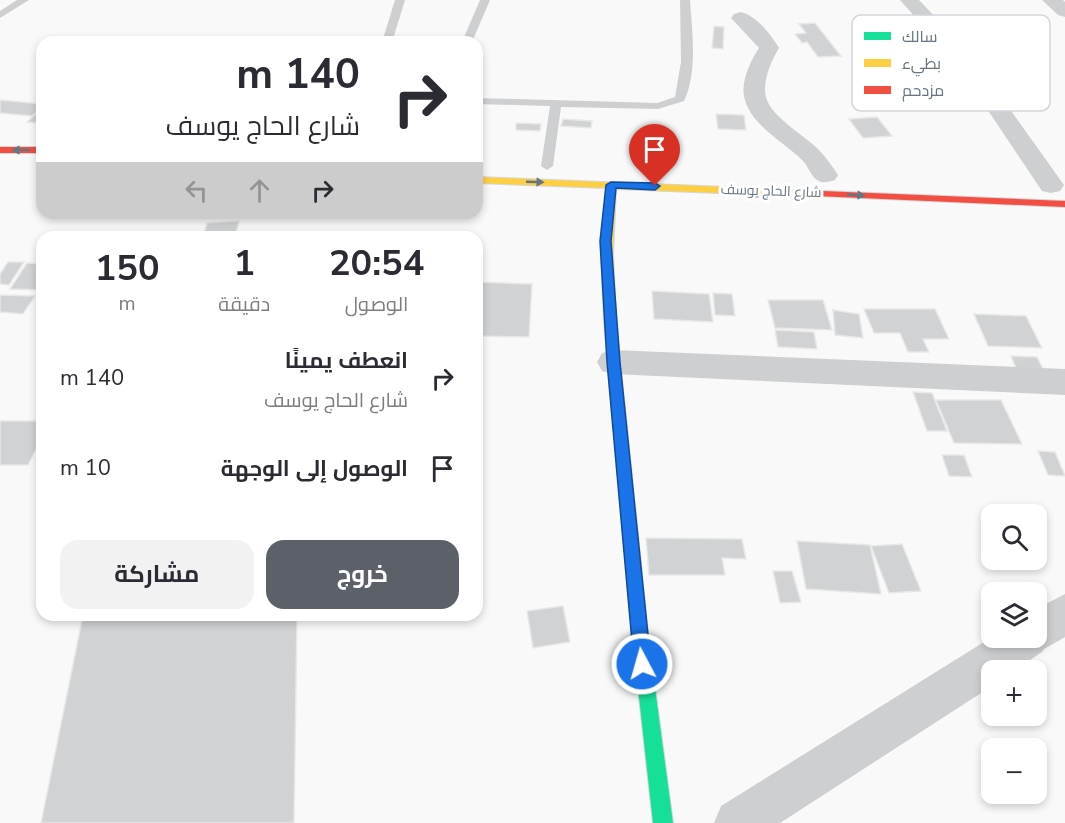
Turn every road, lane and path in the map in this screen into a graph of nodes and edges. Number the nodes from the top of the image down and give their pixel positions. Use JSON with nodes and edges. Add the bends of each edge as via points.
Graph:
{"nodes":[{"id":1,"x":24,"y":0,"type":"edge"},
{"id":2,"x":400,"y":0,"type":"edge"},
{"id":3,"x":485,"y":0,"type":"edge"},
{"id":4,"x":685,"y":0,"type":"edge"},
{"id":5,"x":909,"y":0,"type":"edge"},
{"id":6,"x":1051,"y":0,"type":"edge"},
{"id":7,"x":1065,"y":11,"type":"edge"},
{"id":8,"x":0,"y":15,"type":"edge"},
{"id":9,"x":923,"y":15,"type":"edge"},
{"id":10,"x":741,"y":18,"type":"dead end"},
{"id":11,"x":389,"y":36,"type":"edge"},
{"id":12,"x":470,"y":36,"type":"edge"},
{"id":13,"x":483,"y":101,"type":"edge"},
{"id":14,"x":556,"y":103,"type":"junction"},
{"id":15,"x":999,"y":111,"type":"edge"},
{"id":16,"x":0,"y":150,"type":"edge"},
{"id":17,"x":36,"y":150,"type":"edge"},
{"id":18,"x":547,"y":166,"type":"dead end"},
{"id":19,"x":826,"y":175,"type":"dead end"},
{"id":20,"x":483,"y":180,"type":"edge"},
{"id":21,"x":611,"y":185,"type":"junction"},
{"id":22,"x":1051,"y":185,"type":"edge"},
{"id":23,"x":1065,"y":204,"type":"edge"},
{"id":24,"x":614,"y":362,"type":"junction"},
{"id":25,"x":1065,"y":382,"type":"edge"},
{"id":26,"x":1065,"y":614,"type":"edge"},
{"id":27,"x":1047,"y":625,"type":"edge"},
{"id":28,"x":1012,"y":648,"type":"edge"},
{"id":29,"x":663,"y":823,"type":"edge"},
{"id":30,"x":738,"y":823,"type":"edge"}],
"edges":[{"from":1,"to":8,"type":"lane"},
{"from":2,"to":11,"type":"lane"},
{"from":3,"to":12,"type":"lane"},
{"from":4,"to":14,"type":"lane","via":[[687,48],[680,99],[658,106]]},
{"from":5,"to":9,"type":"street"},
{"from":6,"to":7,"type":"street"},
{"from":10,"to":19,"type":"street","via":[[769,48],[758,71],[756,102],[810,153]]},
{"from":13,"to":14,"type":"lane"},
{"from":14,"to":18,"type":"lane"},
{"from":15,"to":22,"type":"street"},
{"from":17,"to":16,"type":"main road","one_way":true},
{"from":20,"to":21,"type":"main road","name":"شارع الحاج يوسف","one_way":true},
{"from":21,"to":23,"type":"main road","name":"شارع الحاج يوسف","one_way":true},
{"from":21,"to":24,"type":"main road","via":[[605,258]]},
{"from":24,"to":25,"type":"street"},
{"from":24,"to":29,"type":"main road","via":[[647,710]]},
{"from":26,"to":27,"type":"street"},
{"from":28,"to":30,"type":"street"}]}
